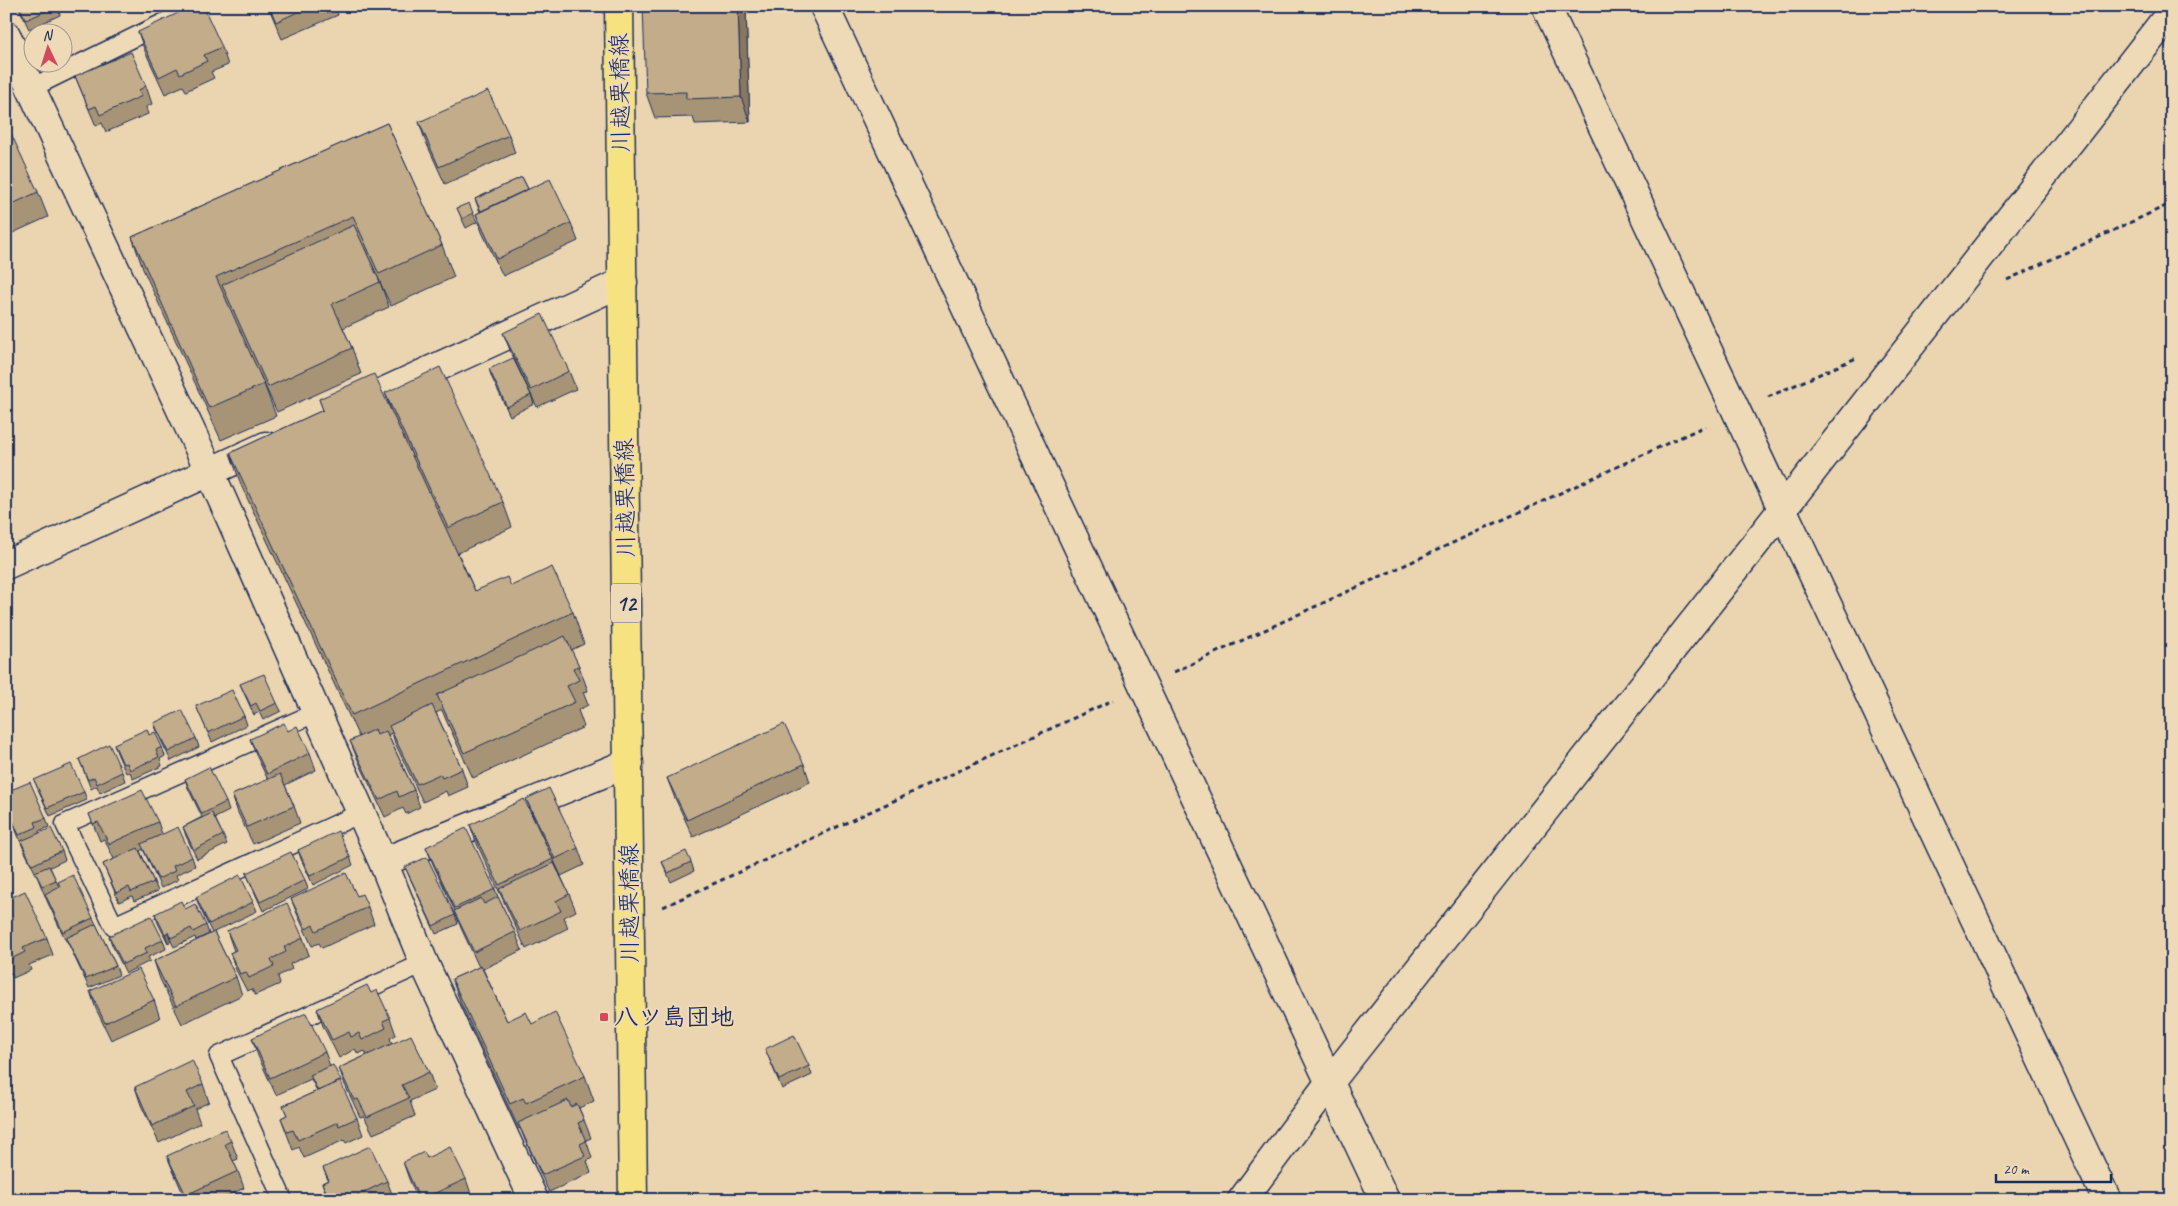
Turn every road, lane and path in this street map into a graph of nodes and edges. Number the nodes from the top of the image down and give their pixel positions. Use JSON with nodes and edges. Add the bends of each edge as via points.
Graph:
{"nodes":[{"id":1,"x":198,"y":6,"type":"edge"},
{"id":2,"x":619,"y":6,"type":"edge"},
{"id":3,"x":824,"y":6,"type":"edge"},
{"id":4,"x":1546,"y":6,"type":"edge"},
{"id":5,"x":2172,"y":11,"type":"edge"},
{"id":6,"x":6,"y":35,"type":"edge"},
{"id":7,"x":31,"y":88,"type":"junction"},
{"id":8,"x":2172,"y":204,"type":"edge"},
{"id":9,"x":623,"y":282,"type":"junction"},
{"id":10,"x":2003,"y":282,"type":"dead end"},
{"id":11,"x":1862,"y":355,"type":"dead end"},
{"id":12,"x":1736,"y":412,"type":"junction"},
{"id":13,"x":326,"y":418,"type":"edge"},
{"id":14,"x":291,"y":435,"type":"edge"},
{"id":15,"x":210,"y":472,"type":"junction"},
{"id":16,"x":1782,"y":510,"type":"junction"},
{"id":17,"x":6,"y":566,"type":"edge"},
{"id":18,"x":1144,"y":686,"type":"junction"},
{"id":19,"x":315,"y":713,"type":"junction"},
{"id":20,"x":629,"y":762,"type":"junction"},
{"id":21,"x":361,"y":813,"type":"junction"},
{"id":22,"x":383,"y":862,"type":"junction"},
{"id":23,"x":629,"y":918,"type":"junction"},
{"id":24,"x":424,"y":963,"type":"junction"},
{"id":25,"x":1330,"y":1082,"type":"junction"},
{"id":26,"x":283,"y":1200,"type":"edge"},
{"id":27,"x":534,"y":1200,"type":"edge"},
{"id":28,"x":633,"y":1200,"type":"edge"},
{"id":29,"x":1242,"y":1200,"type":"edge"},
{"id":30,"x":1385,"y":1200,"type":"edge"},
{"id":31,"x":2107,"y":1200,"type":"edge"}],
"edges":[{"from":1,"to":7,"type":"lane"},
{"from":2,"to":9,"type":"main road","name":"川越栗橋線","number":"12"},
{"from":3,"to":18,"type":"street"},
{"from":4,"to":12,"type":"street"},
{"from":5,"to":16,"type":"street"},
{"from":6,"to":7,"type":"street"},
{"from":7,"to":15,"type":"street"},
{"from":8,"to":10,"type":"path"},
{"from":9,"to":13,"type":"street"},
{"from":9,"to":20,"type":"main road","name":"川越栗橋線","number":"12"},
{"from":11,"to":12,"type":"path"},
{"from":12,"to":16,"type":"street"},
{"from":12,"to":18,"type":"path"},
{"from":14,"to":15,"type":"street"},
{"from":15,"to":17,"type":"street"},
{"from":15,"to":19,"type":"street"},
{"from":16,"to":25,"type":"street"},
{"from":16,"to":31,"type":"street"},
{"from":18,"to":23,"type":"path","via":[[664,907]]},
{"from":18,"to":25,"type":"street"},
{"from":19,"to":21,"type":"street"},
{"from":19,"to":21,"type":"lane","via":[[64,824],[114,926]]},
{"from":20,"to":22,"type":"street"},
{"from":20,"to":23,"type":"main road","name":"川越栗橋線","number":"12"},
{"from":21,"to":22,"type":"street"},
{"from":22,"to":24,"type":"street"},
{"from":23,"to":28,"type":"main road","name":"川越栗橋線","number":"12"},
{"from":24,"to":26,"type":"lane","via":[[220,1056]]},
{"from":24,"to":27,"type":"street"},
{"from":25,"to":29,"type":"street"},
{"from":25,"to":30,"type":"street"}]}
